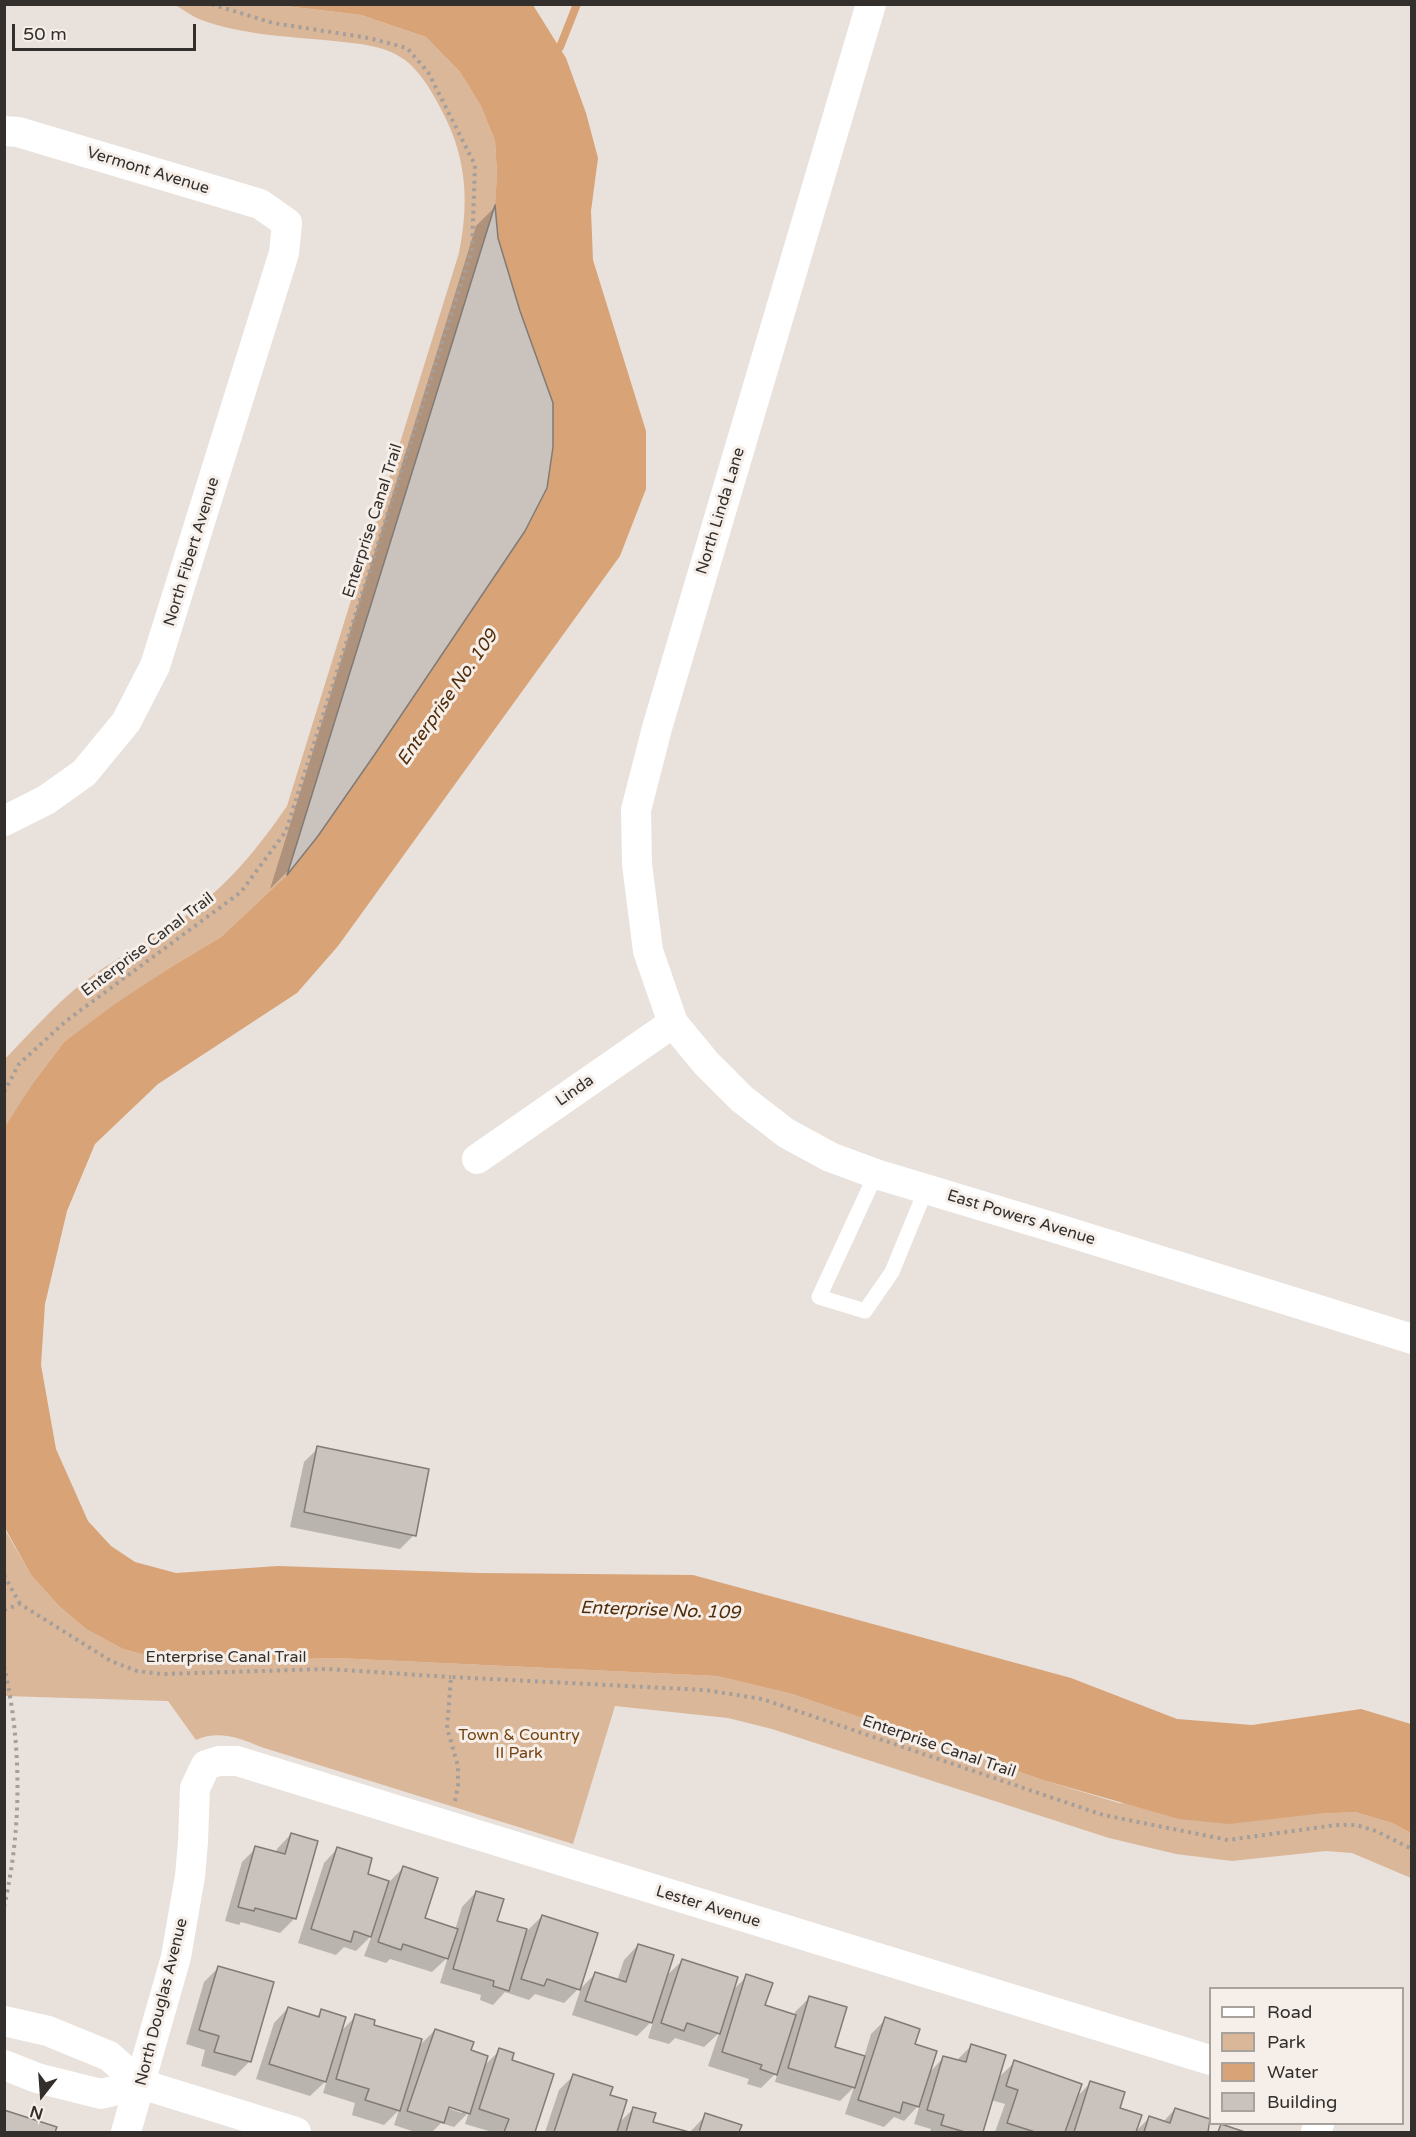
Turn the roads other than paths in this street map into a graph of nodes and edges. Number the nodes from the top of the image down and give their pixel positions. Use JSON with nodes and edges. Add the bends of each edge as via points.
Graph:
{"nodes":[{"id":1,"x":872,"y":4,"type":"edge"},
{"id":2,"x":4,"y":130,"type":"edge"},
{"id":3,"x":287,"y":223,"type":"joint"},
{"id":4,"x":4,"y":821,"type":"edge"},
{"id":5,"x":673,"y":1023,"type":"junction"},
{"id":6,"x":477,"y":1159,"type":"dead end"},
{"id":7,"x":876,"y":1174,"type":"junction"},
{"id":8,"x":926,"y":1189,"type":"junction"},
{"id":9,"x":1412,"y":1339,"type":"edge"},
{"id":10,"x":206,"y":1765,"type":"joint"},
{"id":11,"x":4,"y":2021,"type":"edge"},
{"id":12,"x":1209,"y":2060,"type":"edge"},
{"id":13,"x":4,"y":2065,"type":"edge"},
{"id":14,"x":141,"y":2084,"type":"junction"},
{"id":15,"x":126,"y":2133,"type":"edge"},
{"id":16,"x":296,"y":2133,"type":"edge"}],
"edges":[{"from":1,"to":5,"type":"street","name":"North Linda Lane","via":[[636,810],[637,864],[648,951]]},
{"from":2,"to":3,"type":"street","name":"Vermont Avenue","via":[[260,204]]},
{"from":3,"to":4,"type":"street","name":"North Fibert Avenue","via":[[284,253],[155,666],[126,722],[84,773],[46,801]]},
{"from":5,"to":6,"type":"street","name":"Linda"},
{"from":5,"to":7,"type":"street","name":"East Powers Avenue","via":[[742,1099],[786,1133],[830,1157]]},
{"from":7,"to":8,"type":"street","name":"East Powers Avenue"},
{"from":7,"to":8,"type":"lane","via":[[819,1297],[865,1311],[892,1272]]},
{"from":8,"to":9,"type":"street","name":"East Powers Avenue"},
{"from":10,"to":12,"type":"street","name":"Lester Avenue","via":[[237,1761]]},
{"from":10,"to":14,"type":"street","name":"North Douglas Avenue","via":[[195,1788],[191,1865],[178,1947]]},
{"from":11,"to":14,"type":"street","via":[[48,2031],[109,2056]]},
{"from":13,"to":14,"type":"street","via":[[37,2078],[101,2094]]},
{"from":14,"to":15,"type":"street","name":"North Douglas Avenue"},
{"from":14,"to":16,"type":"street"}]}
